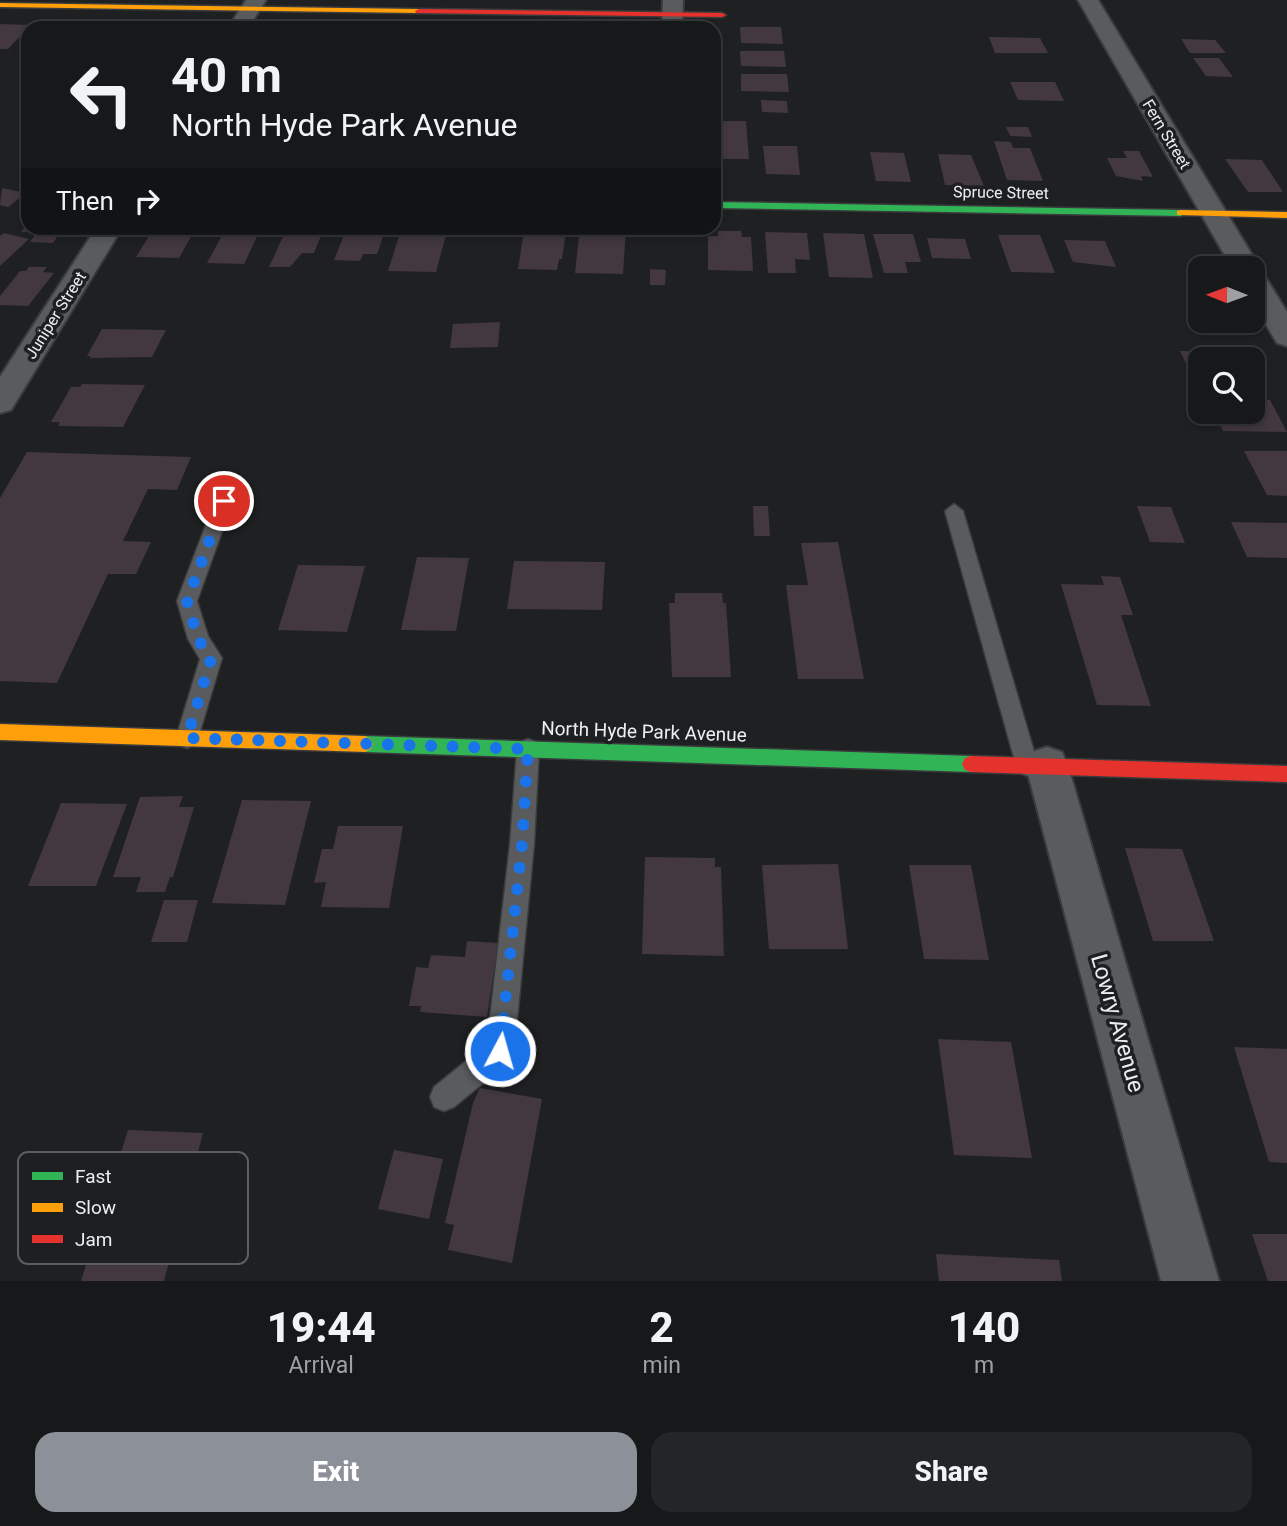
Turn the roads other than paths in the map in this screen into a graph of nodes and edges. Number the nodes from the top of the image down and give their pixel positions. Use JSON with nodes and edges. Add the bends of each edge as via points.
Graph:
{"nodes":[{"id":1,"x":1088,"y":0,"type":"edge"},
{"id":2,"x":0,"y":5,"type":"edge"},
{"id":3,"x":252,"y":5,"type":"edge"},
{"id":4,"x":672,"y":14,"type":"edge"},
{"id":5,"x":722,"y":15,"type":"dead end"},
{"id":6,"x":242,"y":21,"type":"edge"},
{"id":7,"x":721,"y":205,"type":"edge"},
{"id":8,"x":1214,"y":214,"type":"junction"},
{"id":9,"x":1287,"y":215,"type":"edge"},
{"id":10,"x":105,"y":235,"type":"edge"},
{"id":11,"x":1239,"y":256,"type":"edge"},
{"id":12,"x":1265,"y":299,"type":"edge"},
{"id":13,"x":1287,"y":336,"type":"edge"},
{"id":14,"x":13,"y":358,"type":"edge"},
{"id":15,"x":0,"y":402,"type":"edge"},
{"id":16,"x":224,"y":501,"type":"dead end"},
{"id":17,"x":954,"y":511,"type":"dead end"},
{"id":18,"x":0,"y":732,"type":"edge"},
{"id":19,"x":187,"y":738,"type":"junction"},
{"id":20,"x":528,"y":749,"type":"junction"},
{"id":21,"x":1037,"y":765,"type":"junction"},
{"id":22,"x":1287,"y":774,"type":"edge"},
{"id":23,"x":444,"y":1097,"type":"dead end"},
{"id":24,"x":1190,"y":1281,"type":"edge"}],
"edges":[{"from":1,"to":8,"type":"street","name":"Fern Street"},
{"from":2,"to":3,"type":"street"},
{"from":3,"to":4,"type":"street"},
{"from":3,"to":6,"type":"street"},
{"from":4,"to":5,"type":"street"},
{"from":7,"to":8,"type":"street","name":"Spruce Street"},
{"from":8,"to":9,"type":"street","name":"Spruce Street"},
{"from":8,"to":11,"type":"street","name":"Fern Street"},
{"from":10,"to":14,"type":"street","name":"Juniper Street"},
{"from":12,"to":13,"type":"street"},
{"from":14,"to":15,"type":"street","name":"Juniper Street"},
{"from":16,"to":19,"type":"lane","via":[[187,601],[198,639],[211,659]]},
{"from":17,"to":21,"type":"lane"},
{"from":18,"to":19,"type":"street","name":"North Hyde Park Avenue"},
{"from":19,"to":20,"type":"street","name":"North Hyde Park Avenue"},
{"from":20,"to":21,"type":"street","name":"North Hyde Park Avenue"},
{"from":20,"to":23,"type":"lane","via":[[500,1051]]},
{"from":21,"to":22,"type":"street","name":"North Hyde Park Avenue"},
{"from":21,"to":24,"type":"street","name":"Lowry Avenue"}]}
